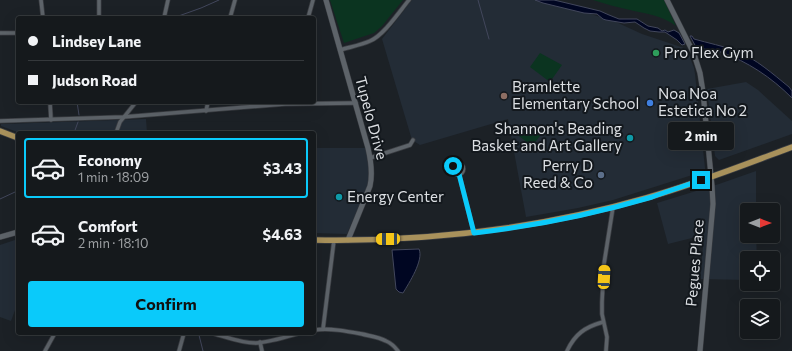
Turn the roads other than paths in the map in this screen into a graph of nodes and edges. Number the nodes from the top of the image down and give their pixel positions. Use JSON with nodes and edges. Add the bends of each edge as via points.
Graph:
{"nodes":[{"id":1,"x":41,"y":0,"type":"edge"},
{"id":2,"x":99,"y":0,"type":"edge"},
{"id":3,"x":168,"y":0,"type":"edge"},
{"id":4,"x":235,"y":0,"type":"edge"},
{"id":5,"x":313,"y":0,"type":"edge"},
{"id":6,"x":326,"y":0,"type":"edge"},
{"id":7,"x":409,"y":0,"type":"edge"},
{"id":8,"x":667,"y":0,"type":"edge"},
{"id":9,"x":43,"y":16,"type":"edge"},
{"id":10,"x":99,"y":16,"type":"edge"},
{"id":11,"x":164,"y":16,"type":"edge"},
{"id":12,"x":231,"y":16,"type":"edge"},
{"id":13,"x":309,"y":16,"type":"edge"},
{"id":14,"x":0,"y":33,"type":"edge"},
{"id":15,"x":16,"y":33,"type":"edge"},
{"id":16,"x":340,"y":50,"type":"junction"},
{"id":17,"x":316,"y":103,"type":"edge"},
{"id":18,"x":356,"y":103,"type":"junction"},
{"id":19,"x":50,"y":104,"type":"edge"},
{"id":20,"x":134,"y":104,"type":"edge"},
{"id":21,"x":208,"y":104,"type":"edge"},
{"id":22,"x":275,"y":104,"type":"edge"},
{"id":23,"x":206,"y":111,"type":"junction"},
{"id":24,"x":123,"y":117,"type":"junction"},
{"id":25,"x":51,"y":120,"type":"junction"},
{"id":26,"x":0,"y":121,"type":"edge"},
{"id":27,"x":0,"y":130,"type":"edge"},
{"id":28,"x":116,"y":131,"type":"edge"},
{"id":29,"x":16,"y":137,"type":"edge"},
{"id":30,"x":413,"y":140,"type":"dead end"},
{"id":31,"x":792,"y":147,"type":"edge"},
{"id":32,"x":370,"y":158,"type":"junction"},
{"id":33,"x":459,"y":174,"type":"dead end"},
{"id":34,"x":711,"y":177,"type":"junction"},
{"id":35,"x":612,"y":207,"type":"junction"},
{"id":36,"x":16,"y":233,"type":"edge"},
{"id":37,"x":474,"y":233,"type":"junction"},
{"id":38,"x":0,"y":237,"type":"edge"},
{"id":39,"x":316,"y":240,"type":"edge"},
{"id":40,"x":334,"y":240,"type":"junction"},
{"id":41,"x":348,"y":240,"type":"junction"},
{"id":42,"x":603,"y":322,"type":"junction"},
{"id":43,"x":323,"y":329,"type":"junction"},
{"id":44,"x":316,"y":330,"type":"edge"},
{"id":45,"x":54,"y":335,"type":"edge"},
{"id":46,"x":183,"y":335,"type":"edge"},
{"id":47,"x":220,"y":335,"type":"edge"},
{"id":48,"x":291,"y":335,"type":"edge"},
{"id":49,"x":260,"y":342,"type":"junction"},
{"id":50,"x":45,"y":351,"type":"edge"},
{"id":51,"x":179,"y":351,"type":"edge"},
{"id":52,"x":262,"y":351,"type":"edge"},
{"id":53,"x":398,"y":351,"type":"edge"},
{"id":54,"x":567,"y":351,"type":"edge"},
{"id":55,"x":606,"y":351,"type":"edge"},
{"id":56,"x":700,"y":351,"type":"edge"}],
"edges":[{"from":1,"to":9,"type":"street"},
{"from":2,"to":10,"type":"street"},
{"from":3,"to":11,"type":"street"},
{"from":4,"to":12,"type":"street"},
{"from":5,"to":13,"type":"street"},
{"from":6,"to":16,"type":"street","name":"Tupelo Drive"},
{"from":7,"to":16,"type":"street","via":[[377,37],[366,43]]},
{"from":8,"to":34,"type":"street","name":"Pegues Place","via":[[694,54],[698,68]]},
{"from":14,"to":15,"type":"street"},
{"from":16,"to":18,"type":"street","name":"Tupelo Drive"},
{"from":17,"to":18,"type":"street"},
{"from":18,"to":32,"type":"street","name":"Tupelo Drive"},
{"from":19,"to":25,"type":"street"},
{"from":20,"to":24,"type":"street"},
{"from":21,"to":23,"type":"street"},
{"from":22,"to":23,"type":"street"},
{"from":23,"to":24,"type":"street"},
{"from":24,"to":25,"type":"street"},
{"from":24,"to":28,"type":"street"},
{"from":25,"to":26,"type":"street"},
{"from":27,"to":29,"type":"main road"},
{"from":30,"to":32,"type":"street","via":[[410,145]]},
{"from":31,"to":34,"type":"main road"},
{"from":32,"to":41,"type":"street","name":"Tupelo Drive","via":[[370,186]]},
{"from":33,"to":37,"type":"street"},
{"from":34,"to":35,"type":"main road"},
{"from":34,"to":56,"type":"street","name":"Pegues Place","via":[[713,201]]},
{"from":35,"to":37,"type":"main road","via":[[543,223]]},
{"from":35,"to":42,"type":"street","via":[[604,264]]},
{"from":36,"to":38,"type":"street"},
{"from":37,"to":41,"type":"main road"},
{"from":39,"to":40,"type":"main road"},
{"from":40,"to":41,"type":"main road"},
{"from":40,"to":43,"type":"street"},
{"from":42,"to":54,"type":"street","via":[[581,332]]},
{"from":42,"to":55,"type":"street","via":[[607,337]]},
{"from":43,"to":44,"type":"street"},
{"from":43,"to":53,"type":"street","via":[[378,337],[394,345]]},
{"from":45,"to":50,"type":"street"},
{"from":46,"to":51,"type":"street"},
{"from":47,"to":49,"type":"street","via":[[242,341]]},
{"from":48,"to":49,"type":"street"},
{"from":49,"to":52,"type":"street"}]}
